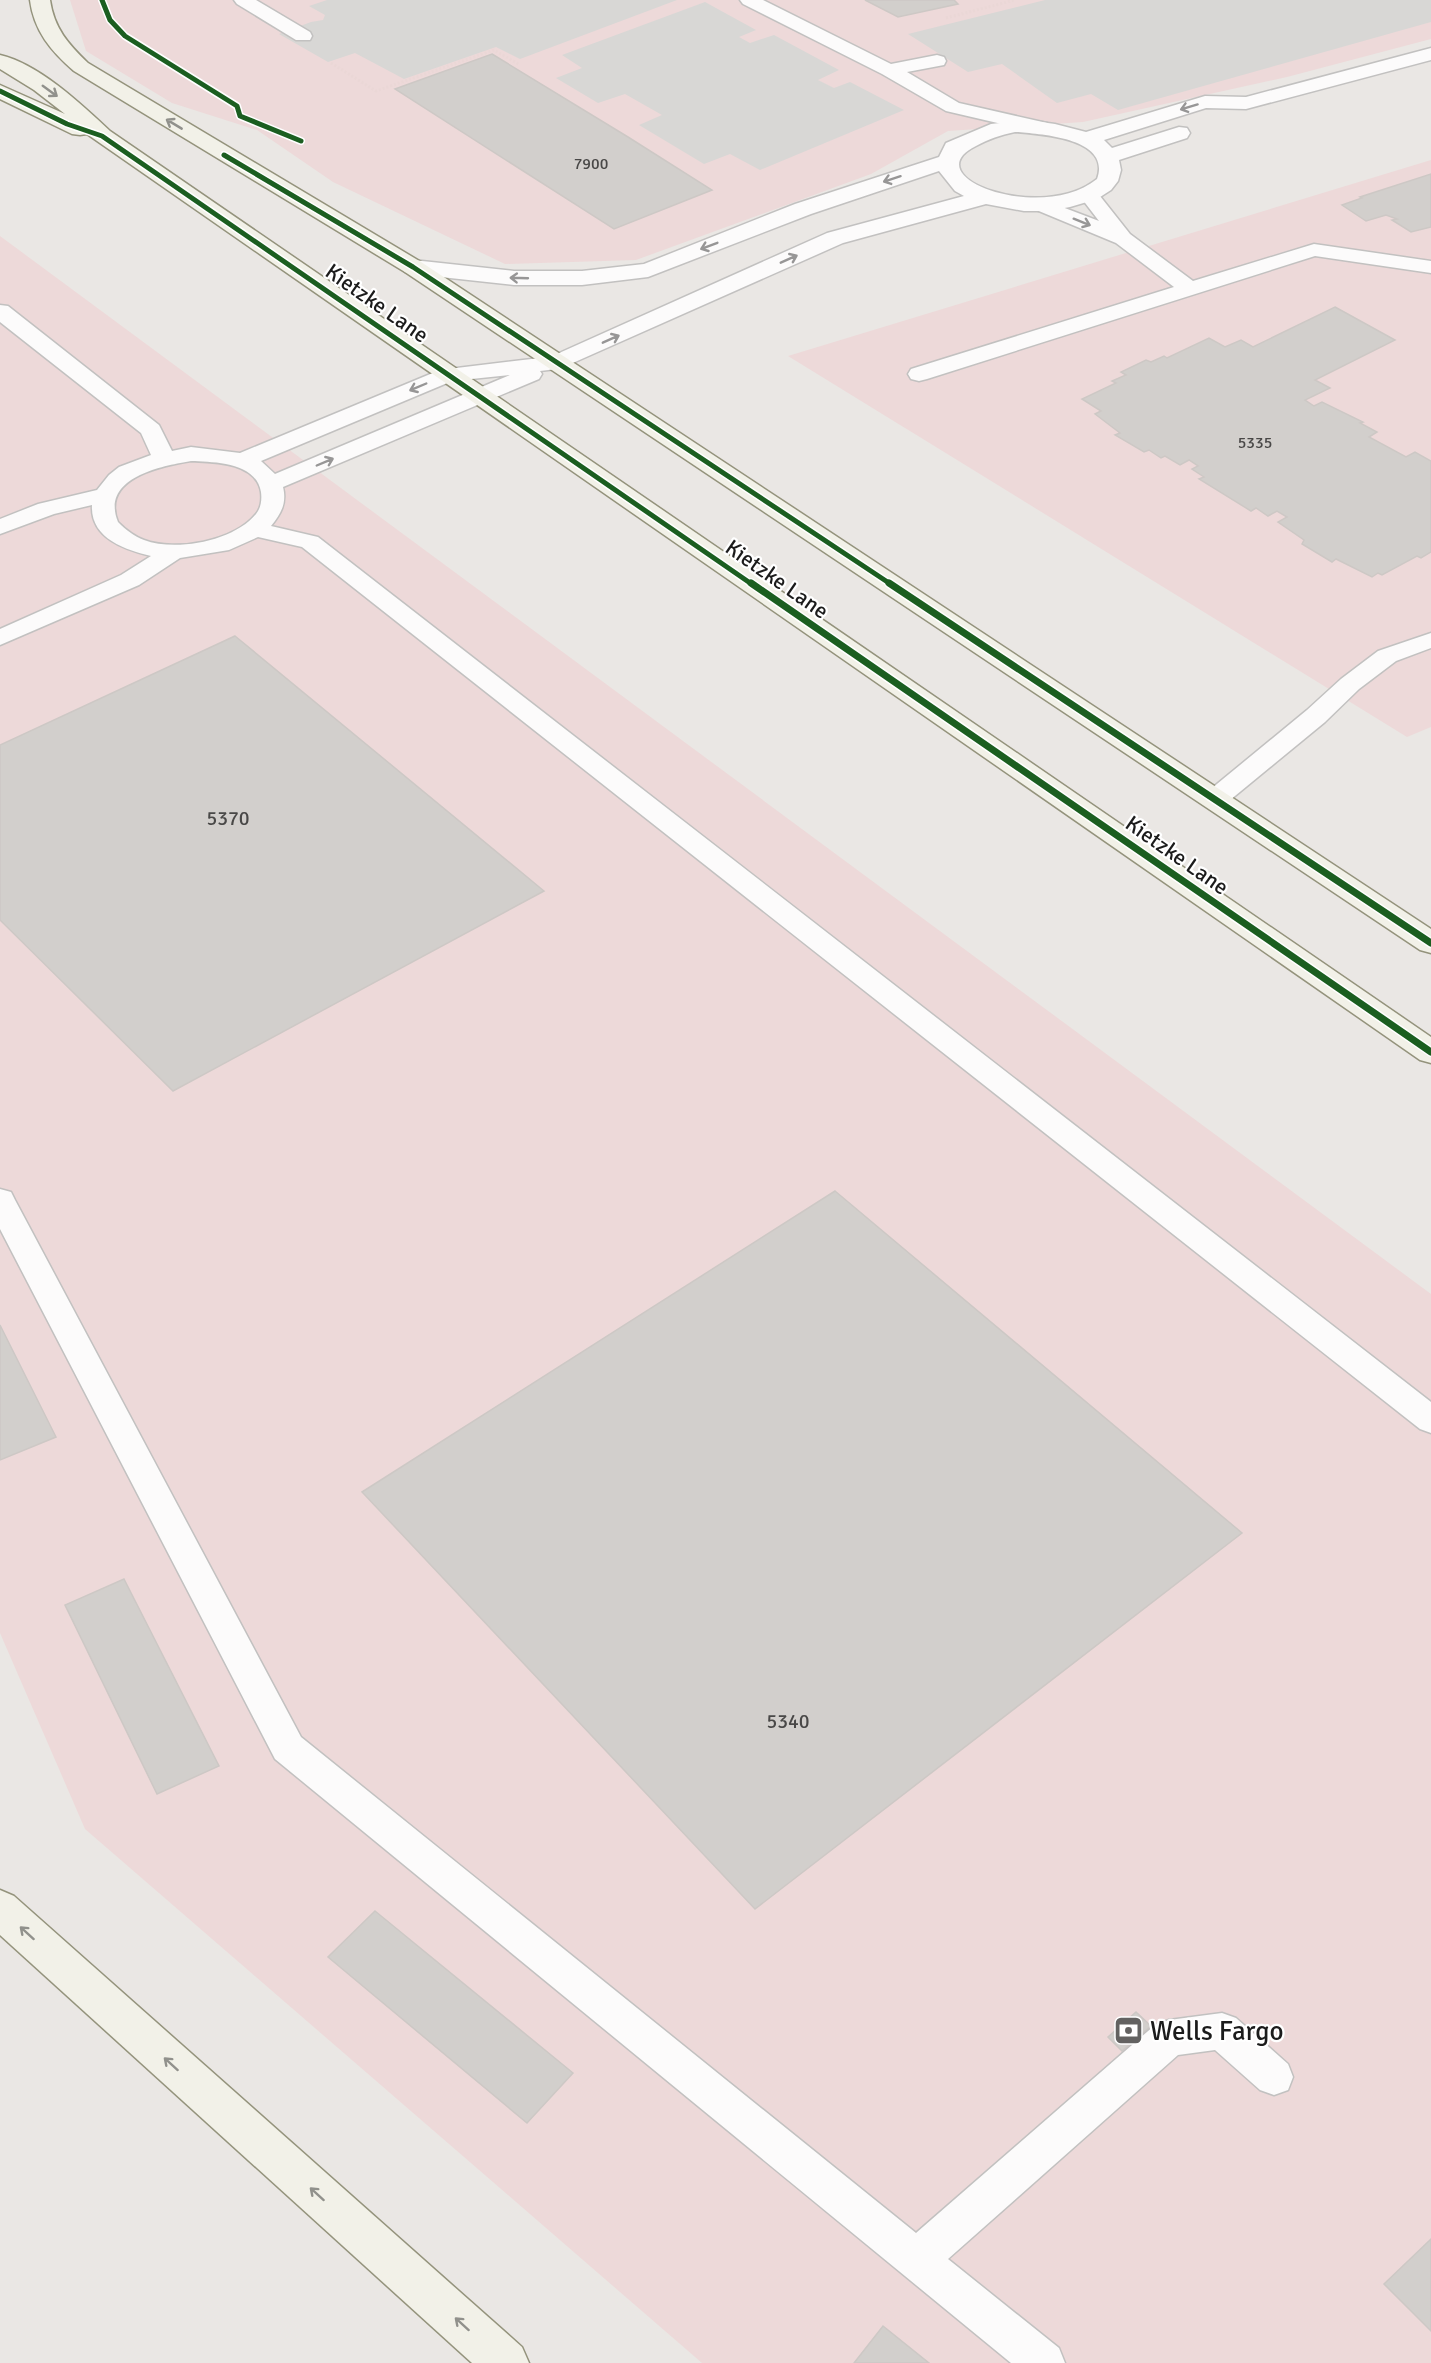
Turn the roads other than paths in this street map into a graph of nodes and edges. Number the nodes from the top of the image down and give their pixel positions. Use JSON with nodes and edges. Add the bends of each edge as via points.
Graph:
{"nodes":[{"id":1,"x":40,"y":0,"type":"edge"},
{"id":2,"x":243,"y":0,"type":"edge"},
{"id":3,"x":749,"y":0,"type":"edge"},
{"id":4,"x":303,"y":36,"type":"dead end"},
{"id":5,"x":1431,"y":54,"type":"edge"},
{"id":6,"x":0,"y":61,"type":"edge"},
{"id":7,"x":937,"y":61,"type":"dead end"},
{"id":8,"x":889,"y":70,"type":"junction"},
{"id":9,"x":0,"y":91,"type":"edge"},
{"id":10,"x":1246,"y":103,"type":"junction"},
{"id":11,"x":953,"y":108,"type":"junction"},
{"id":12,"x":1040,"y":127,"type":"junction"},
{"id":13,"x":102,"y":136,"type":"junction"},
{"id":14,"x":1085,"y":139,"type":"junction"},
{"id":15,"x":967,"y":142,"type":"junction"},
{"id":16,"x":1107,"y":157,"type":"junction"},
{"id":17,"x":948,"y":161,"type":"junction"},
{"id":18,"x":1089,"y":195,"type":"junction"},
{"id":19,"x":986,"y":197,"type":"junction"},
{"id":20,"x":1041,"y":205,"type":"junction"},
{"id":21,"x":1123,"y":238,"type":"junction"},
{"id":22,"x":413,"y":267,"type":"junction"},
{"id":23,"x":1431,"y":267,"type":"edge"},
{"id":24,"x":1190,"y":289,"type":"junction"},
{"id":25,"x":0,"y":311,"type":"edge"},
{"id":26,"x":557,"y":363,"type":"junction"},
{"id":27,"x":919,"y":374,"type":"dead end"},
{"id":28,"x":448,"y":375,"type":"junction"},
{"id":29,"x":481,"y":397,"type":"junction"},
{"id":30,"x":164,"y":458,"type":"junction"},
{"id":31,"x":242,"y":461,"type":"junction"},
{"id":32,"x":271,"y":484,"type":"junction"},
{"id":33,"x":106,"y":495,"type":"junction"},
{"id":34,"x":0,"y":527,"type":"edge"},
{"id":35,"x":254,"y":529,"type":"junction"},
{"id":36,"x":175,"y":551,"type":"junction"},
{"id":37,"x":0,"y":638,"type":"edge"},
{"id":38,"x":1431,"y":640,"type":"edge"},
{"id":39,"x":1215,"y":799,"type":"junction"},
{"id":40,"x":1431,"y":943,"type":"edge"},
{"id":41,"x":1431,"y":1052,"type":"edge"},
{"id":42,"x":0,"y":1200,"type":"edge"},
{"id":43,"x":1431,"y":1420,"type":"edge"},
{"id":44,"x":0,"y":1909,"type":"edge"},
{"id":45,"x":1274,"y":2077,"type":"dead end"},
{"id":46,"x":917,"y":2259,"type":"junction"},
{"id":47,"x":506,"y":2363,"type":"edge"},
{"id":48,"x":1044,"y":2363,"type":"edge"}],
"edges":[{"from":22,"to":1,"type":"main road","name":"Kietzke Lane","one_way":true,"via":[[81,67],[50,37]]},
{"from":2,"to":4,"type":"lane"},
{"from":3,"to":8,"type":"lane"},
{"from":5,"to":10,"type":"street"},
{"from":6,"to":13,"type":"main road","name":"Kietzke Lane","one_way":true,"via":[[48,89]]},
{"from":7,"to":8,"type":"lane"},
{"from":8,"to":11,"type":"lane"},
{"from":9,"to":13,"type":"main road","via":[[67,124]]},
{"from":10,"to":14,"type":"street","one_way":true,"via":[[1205,102]]},
{"from":10,"to":16,"type":"street","via":[[1207,123]]},
{"from":11,"to":12,"type":"lane"},
{"from":11,"to":15,"type":"lane"},
{"from":12,"to":14,"type":"street"},
{"from":12,"to":15,"type":"street","via":[[991,130]]},
{"from":13,"to":28,"type":"main road","name":"Kietzke Lane"},
{"from":14,"to":16,"type":"street"},
{"from":15,"to":17,"type":"street","via":[[954,148]]},
{"from":16,"to":18,"type":"street","via":[[1111,173],[1104,185]]},
{"from":17,"to":19,"type":"street","via":[[958,181]]},
{"from":17,"to":22,"type":"street","one_way":true,"via":[[803,209],[648,270],[582,278],[514,278]]},
{"from":18,"to":20,"type":"street"},
{"from":18,"to":21,"type":"lane"},
{"from":19,"to":20,"type":"street","via":[[1012,204]]},
{"from":26,"to":19,"type":"street","one_way":true,"via":[[835,238]]},
{"from":20,"to":21,"type":"lane","one_way":true},
{"from":21,"to":24,"type":"lane"},
{"from":22,"to":26,"type":"main road","name":"Kietzke Lane"},
{"from":23,"to":24,"type":"lane","via":[[1314,250]]},
{"from":24,"to":27,"type":"lane"},
{"from":25,"to":30,"type":"lane","via":[[151,430]]},
{"from":26,"to":28,"type":"lane"},
{"from":26,"to":29,"type":"lane"},
{"from":26,"to":39,"type":"main road","name":"Kietzke Lane"},
{"from":28,"to":29,"type":"main road","name":"Kietzke Lane"},
{"from":28,"to":31,"type":"lane","one_way":true},
{"from":32,"to":29,"type":"lane","one_way":true},
{"from":29,"to":41,"type":"main road","name":"Kietzke Lane"},
{"from":30,"to":31,"type":"lane","via":[[200,455]]},
{"from":30,"to":33,"type":"lane","via":[[139,466]]},
{"from":31,"to":32,"type":"lane","via":[[260,471]]},
{"from":32,"to":35,"type":"lane","via":[[274,499],[268,514]]},
{"from":33,"to":34,"type":"lane","via":[[46,509]]},
{"from":33,"to":36,"type":"lane","via":[[102,511],[108,526],[123,540]]},
{"from":35,"to":36,"type":"lane","via":[[205,549]]},
{"from":35,"to":43,"type":"lane","via":[[310,542]]},
{"from":36,"to":37,"type":"lane","via":[[130,580]]},
{"from":38,"to":39,"type":"lane","via":[[1387,656]]},
{"from":39,"to":40,"type":"main road","name":"Kietzke Lane"},
{"from":42,"to":46,"type":"lane","via":[[288,1748]]},
{"from":47,"to":44,"type":"main road","one_way":true},
{"from":45,"to":46,"type":"lane","via":[[1222,2031],[1169,2038]]},
{"from":46,"to":48,"type":"lane"}]}
